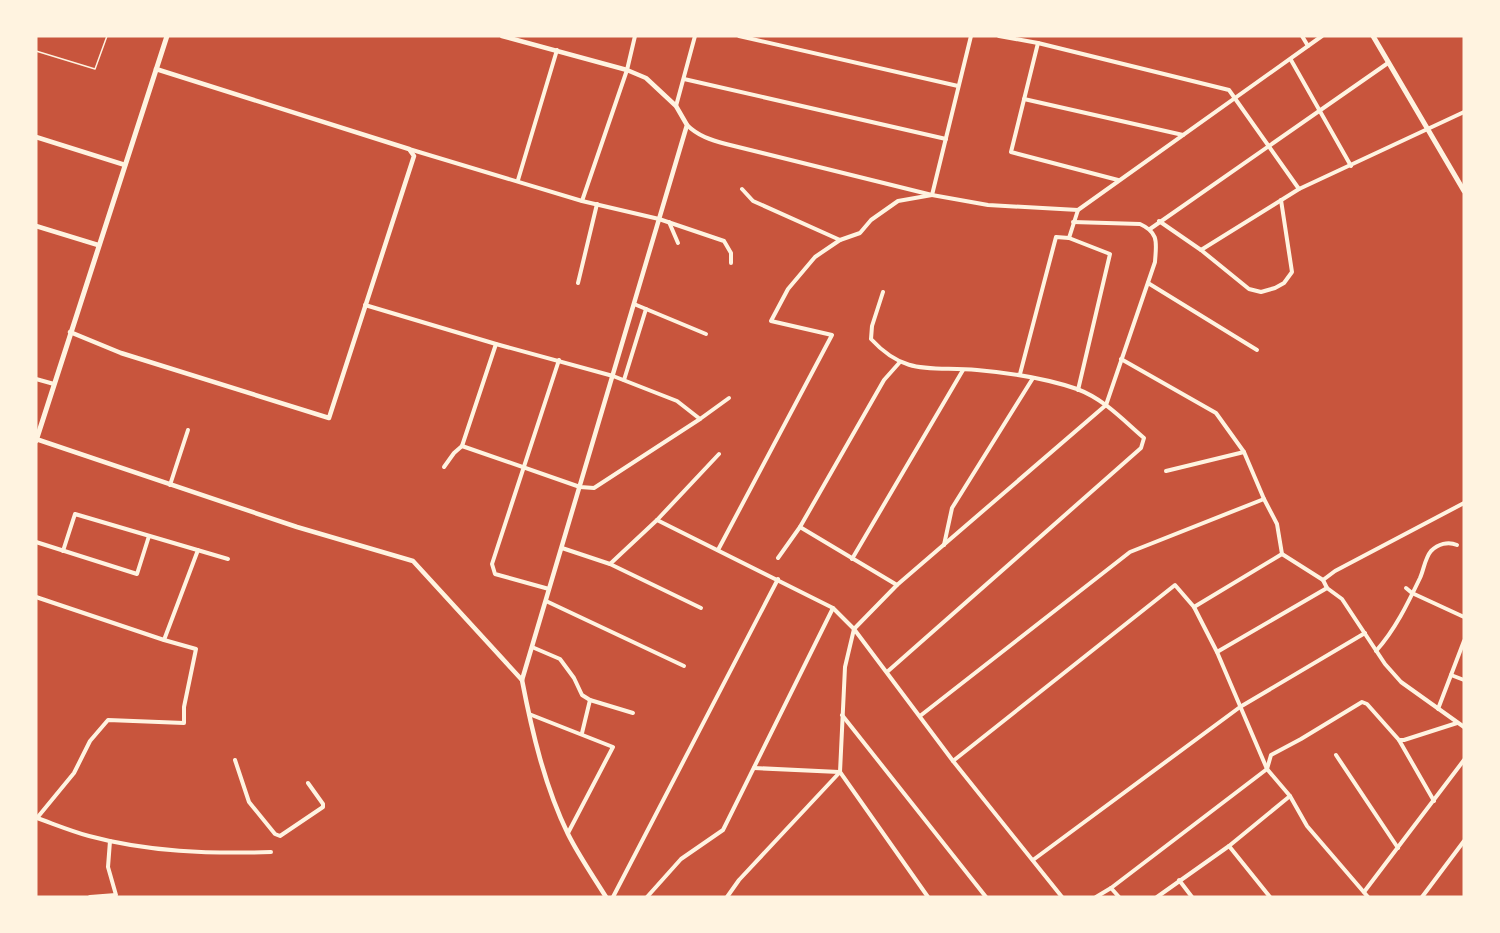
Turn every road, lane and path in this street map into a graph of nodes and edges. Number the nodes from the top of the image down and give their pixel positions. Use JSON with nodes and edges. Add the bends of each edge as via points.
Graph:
{"nodes":[{"id":1,"x":107,"y":36,"type":"edge"},
{"id":2,"x":167,"y":36,"type":"edge"},
{"id":3,"x":506,"y":36,"type":"edge"},
{"id":4,"x":635,"y":36,"type":"edge"},
{"id":5,"x":695,"y":36,"type":"edge"},
{"id":6,"x":739,"y":36,"type":"edge"},
{"id":7,"x":971,"y":36,"type":"edge"},
{"id":8,"x":999,"y":36,"type":"edge"},
{"id":9,"x":1302,"y":36,"type":"edge"},
{"id":10,"x":1322,"y":36,"type":"edge"},
{"id":11,"x":1373,"y":36,"type":"edge"},
{"id":12,"x":1038,"y":43,"type":"junction"},
{"id":13,"x":1308,"y":46,"type":"junction"},
{"id":14,"x":557,"y":50,"type":"junction"},
{"id":15,"x":36,"y":51,"type":"edge"},
{"id":16,"x":1291,"y":60,"type":"junction"},
{"id":17,"x":1389,"y":62,"type":"junction"},
{"id":18,"x":156,"y":69,"type":"junction"},
{"id":19,"x":627,"y":70,"type":"junction"},
{"id":20,"x":684,"y":79,"type":"junction"},
{"id":21,"x":958,"y":86,"type":"junction"},
{"id":22,"x":1024,"y":99,"type":"junction"},
{"id":23,"x":1234,"y":99,"type":"junction"},
{"id":24,"x":676,"y":106,"type":"junction"},
{"id":25,"x":1320,"y":109,"type":"junction"},
{"id":26,"x":1464,"y":112,"type":"edge"},
{"id":27,"x":687,"y":125,"type":"junction"},
{"id":28,"x":1428,"y":128,"type":"junction"},
{"id":29,"x":1184,"y":135,"type":"junction"},
{"id":30,"x":36,"y":137,"type":"edge"},
{"id":31,"x":947,"y":139,"type":"junction"},
{"id":32,"x":1269,"y":146,"type":"junction"},
{"id":33,"x":410,"y":148,"type":"junction"},
{"id":34,"x":125,"y":165,"type":"junction"},
{"id":35,"x":1351,"y":166,"type":"junction"},
{"id":36,"x":518,"y":180,"type":"junction"},
{"id":37,"x":1119,"y":180,"type":"junction"},
{"id":38,"x":742,"y":189,"type":"dead end"},
{"id":39,"x":1299,"y":189,"type":"junction"},
{"id":40,"x":1464,"y":191,"type":"edge"},
{"id":41,"x":932,"y":195,"type":"junction"},
{"id":42,"x":1281,"y":200,"type":"junction"},
{"id":43,"x":582,"y":201,"type":"junction"},
{"id":44,"x":597,"y":204,"type":"junction"},
{"id":45,"x":1078,"y":210,"type":"junction"},
{"id":46,"x":659,"y":219,"type":"junction"},
{"id":47,"x":1159,"y":220,"type":"junction"},
{"id":48,"x":669,"y":222,"type":"junction"},
{"id":49,"x":1073,"y":222,"type":"junction"},
{"id":50,"x":36,"y":226,"type":"edge"},
{"id":51,"x":1150,"y":229,"type":"junction"},
{"id":52,"x":1069,"y":238,"type":"junction"},
{"id":53,"x":840,"y":240,"type":"junction"},
{"id":54,"x":678,"y":243,"type":"dead end"},
{"id":55,"x":99,"y":245,"type":"junction"},
{"id":56,"x":1201,"y":250,"type":"junction"},
{"id":57,"x":730,"y":263,"type":"dead end"},
{"id":58,"x":578,"y":283,"type":"dead end"},
{"id":59,"x":1148,"y":284,"type":"junction"},
{"id":60,"x":883,"y":292,"type":"dead end"},
{"id":61,"x":634,"y":304,"type":"junction"},
{"id":62,"x":365,"y":305,"type":"junction"},
{"id":63,"x":646,"y":309,"type":"junction"},
{"id":64,"x":70,"y":332,"type":"junction"},
{"id":65,"x":706,"y":334,"type":"dead end"},
{"id":66,"x":496,"y":344,"type":"junction"},
{"id":67,"x":1257,"y":350,"type":"dead end"},
{"id":68,"x":1121,"y":359,"type":"junction"},
{"id":69,"x":559,"y":360,"type":"junction"},
{"id":70,"x":900,"y":362,"type":"junction"},
{"id":71,"x":963,"y":369,"type":"junction"},
{"id":72,"x":1020,"y":374,"type":"junction"},
{"id":73,"x":613,"y":376,"type":"junction"},
{"id":74,"x":1033,"y":378,"type":"junction"},
{"id":75,"x":36,"y":379,"type":"edge"},
{"id":76,"x":624,"y":380,"type":"junction"},
{"id":77,"x":54,"y":384,"type":"junction"},
{"id":78,"x":1077,"y":390,"type":"junction"},
{"id":79,"x":729,"y":398,"type":"dead end"},
{"id":80,"x":1106,"y":405,"type":"junction"},
{"id":81,"x":700,"y":419,"type":"junction"},
{"id":82,"x":188,"y":430,"type":"dead end"},
{"id":83,"x":36,"y":440,"type":"edge"},
{"id":84,"x":462,"y":446,"type":"junction"},
{"id":85,"x":1244,"y":452,"type":"junction"},
{"id":86,"x":719,"y":454,"type":"dead end"},
{"id":87,"x":444,"y":467,"type":"dead end"},
{"id":88,"x":523,"y":468,"type":"junction"},
{"id":89,"x":1166,"y":471,"type":"dead end"},
{"id":90,"x":170,"y":485,"type":"junction"},
{"id":91,"x":580,"y":487,"type":"junction"},
{"id":92,"x":1264,"y":499,"type":"junction"},
{"id":93,"x":1464,"y":503,"type":"edge"},
{"id":94,"x":657,"y":520,"type":"junction"},
{"id":95,"x":800,"y":527,"type":"junction"},
{"id":96,"x":149,"y":536,"type":"junction"},
{"id":97,"x":36,"y":542,"type":"edge"},
{"id":98,"x":1457,"y":545,"type":"dead end"},
{"id":99,"x":943,"y":547,"type":"junction"},
{"id":100,"x":562,"y":548,"type":"junction"},
{"id":101,"x":63,"y":550,"type":"junction"},
{"id":102,"x":198,"y":550,"type":"junction"},
{"id":103,"x":718,"y":550,"type":"junction"},
{"id":104,"x":1282,"y":554,"type":"junction"},
{"id":105,"x":778,"y":558,"type":"dead end"},
{"id":106,"x":852,"y":558,"type":"junction"},
{"id":107,"x":228,"y":559,"type":"dead end"},
{"id":108,"x":610,"y":564,"type":"junction"},
{"id":109,"x":778,"y":579,"type":"junction"},
{"id":110,"x":1323,"y":580,"type":"junction"},
{"id":111,"x":897,"y":585,"type":"junction"},
{"id":112,"x":1327,"y":588,"type":"junction"},
{"id":113,"x":1406,"y":588,"type":"dead end"},
{"id":114,"x":549,"y":589,"type":"junction"},
{"id":115,"x":1412,"y":593,"type":"junction"},
{"id":116,"x":36,"y":597,"type":"edge"},
{"id":117,"x":546,"y":601,"type":"junction"},
{"id":118,"x":1194,"y":607,"type":"junction"},
{"id":119,"x":701,"y":608,"type":"dead end"},
{"id":120,"x":833,"y":608,"type":"junction"},
{"id":121,"x":1464,"y":616,"type":"edge"},
{"id":122,"x":854,"y":629,"type":"junction"},
{"id":123,"x":1365,"y":633,"type":"junction"},
{"id":124,"x":164,"y":640,"type":"junction"},
{"id":125,"x":1464,"y":641,"type":"edge"},
{"id":126,"x":532,"y":647,"type":"junction"},
{"id":127,"x":1376,"y":651,"type":"junction"},
{"id":128,"x":1217,"y":652,"type":"junction"},
{"id":129,"x":684,"y":666,"type":"dead end"},
{"id":130,"x":887,"y":672,"type":"junction"},
{"id":131,"x":1451,"y":675,"type":"junction"},
{"id":132,"x":522,"y":680,"type":"junction"},
{"id":133,"x":1464,"y":680,"type":"edge"},
{"id":134,"x":590,"y":700,"type":"junction"},
{"id":135,"x":1240,"y":707,"type":"junction"},
{"id":136,"x":1438,"y":709,"type":"junction"},
{"id":137,"x":528,"y":713,"type":"junction"},
{"id":138,"x":633,"y":713,"type":"dead end"},
{"id":139,"x":842,"y":715,"type":"junction"},
{"id":140,"x":920,"y":716,"type":"junction"},
{"id":141,"x":1458,"y":723,"type":"junction"},
{"id":142,"x":1464,"y":727,"type":"edge"},
{"id":143,"x":582,"y":733,"type":"junction"},
{"id":144,"x":1399,"y":740,"type":"junction"},
{"id":145,"x":1336,"y":755,"type":"dead end"},
{"id":146,"x":235,"y":760,"type":"dead end"},
{"id":147,"x":1464,"y":760,"type":"edge"},
{"id":148,"x":953,"y":761,"type":"junction"},
{"id":149,"x":754,"y":768,"type":"junction"},
{"id":150,"x":1267,"y":769,"type":"junction"},
{"id":151,"x":840,"y":772,"type":"junction"},
{"id":152,"x":308,"y":783,"type":"dead end"},
{"id":153,"x":1290,"y":796,"type":"junction"},
{"id":154,"x":1434,"y":801,"type":"junction"},
{"id":155,"x":37,"y":818,"type":"edge"},
{"id":156,"x":568,"y":833,"type":"junction"},
{"id":157,"x":110,"y":841,"type":"junction"},
{"id":158,"x":1464,"y":841,"type":"edge"},
{"id":159,"x":1229,"y":846,"type":"junction"},
{"id":160,"x":1398,"y":848,"type":"junction"},
{"id":161,"x":271,"y":852,"type":"dead end"},
{"id":162,"x":1034,"y":860,"type":"junction"},
{"id":163,"x":1179,"y":880,"type":"junction"},
{"id":164,"x":1111,"y":888,"type":"junction"},
{"id":165,"x":1364,"y":892,"type":"junction"},
{"id":166,"x":116,"y":896,"type":"edge"},
{"id":167,"x":90,"y":897,"type":"edge"},
{"id":168,"x":606,"y":897,"type":"edge"},
{"id":169,"x":613,"y":897,"type":"edge"},
{"id":170,"x":647,"y":897,"type":"edge"},
{"id":171,"x":727,"y":897,"type":"edge"},
{"id":172,"x":928,"y":897,"type":"edge"},
{"id":173,"x":986,"y":897,"type":"edge"},
{"id":174,"x":1062,"y":897,"type":"edge"},
{"id":175,"x":1096,"y":897,"type":"edge"},
{"id":176,"x":1119,"y":897,"type":"edge"},
{"id":177,"x":1157,"y":897,"type":"edge"},
{"id":178,"x":1192,"y":897,"type":"edge"},
{"id":179,"x":1270,"y":897,"type":"edge"},
{"id":180,"x":1368,"y":897,"type":"edge"},
{"id":181,"x":1422,"y":897,"type":"edge"}],
"edges":[{"from":1,"to":15,"type":"lane","via":[[95,69]]},
{"from":2,"to":18,"type":"main road"},
{"from":3,"to":14,"type":"street"},
{"from":4,"to":19,"type":"street"},
{"from":5,"to":20,"type":"street"},
{"from":6,"to":21,"type":"street"},
{"from":7,"to":21,"type":"street"},
{"from":8,"to":12,"type":"street"},
{"from":9,"to":13,"type":"street"},
{"from":10,"to":13,"type":"street"},
{"from":11,"to":17,"type":"main road"},
{"from":12,"to":22,"type":"street"},
{"from":12,"to":23,"type":"street","via":[[1229,90]]},
{"from":13,"to":16,"type":"street"},
{"from":14,"to":19,"type":"street"},
{"from":14,"to":36,"type":"street"},
{"from":16,"to":23,"type":"street"},
{"from":16,"to":25,"type":"street"},
{"from":17,"to":25,"type":"street"},
{"from":17,"to":28,"type":"main road"},
{"from":18,"to":33,"type":"street"},
{"from":18,"to":34,"type":"main road"},
{"from":19,"to":24,"type":"street","via":[[646,78]]},
{"from":19,"to":43,"type":"street"},
{"from":20,"to":24,"type":"street"},
{"from":20,"to":31,"type":"street"},
{"from":21,"to":31,"type":"street"},
{"from":22,"to":29,"type":"street"},
{"from":22,"to":37,"type":"street","via":[[1011,152]]},
{"from":23,"to":29,"type":"street"},
{"from":23,"to":32,"type":"street"},
{"from":24,"to":27,"type":"street"},
{"from":25,"to":32,"type":"street"},
{"from":25,"to":35,"type":"street"},
{"from":26,"to":28,"type":"street"},
{"from":27,"to":41,"type":"street","via":[[705,138],[726,144]]},
{"from":27,"to":46,"type":"street"},
{"from":28,"to":35,"type":"street"},
{"from":28,"to":40,"type":"main road"},
{"from":29,"to":37,"type":"street"},
{"from":30,"to":34,"type":"street"},
{"from":31,"to":41,"type":"street"},
{"from":32,"to":39,"type":"street"},
{"from":32,"to":47,"type":"street"},
{"from":33,"to":36,"type":"street"},
{"from":33,"to":62,"type":"street","via":[[414,156]]},
{"from":34,"to":55,"type":"main road"},
{"from":35,"to":39,"type":"street"},
{"from":36,"to":43,"type":"street"},
{"from":37,"to":45,"type":"street"},
{"from":38,"to":53,"type":"street","via":[[753,201]]},
{"from":39,"to":42,"type":"street"},
{"from":41,"to":45,"type":"street","via":[[988,205]]},
{"from":41,"to":53,"type":"street","via":[[898,201],[860,233]]},
{"from":42,"to":56,"type":"street"},
{"from":42,"to":56,"type":"street","via":[[1292,272],[1284,283],[1261,292],[1249,289]]},
{"from":43,"to":44,"type":"street"},
{"from":44,"to":46,"type":"street"},
{"from":44,"to":58,"type":"street"},
{"from":45,"to":49,"type":"street"},
{"from":46,"to":48,"type":"street"},
{"from":46,"to":61,"type":"street"},
{"from":47,"to":51,"type":"street"},
{"from":47,"to":56,"type":"street"},
{"from":48,"to":54,"type":"street"},
{"from":48,"to":57,"type":"street","via":[[724,241],[731,253]]},
{"from":49,"to":51,"type":"street","via":[[1140,225]]},
{"from":49,"to":52,"type":"street"},
{"from":50,"to":55,"type":"street"},
{"from":51,"to":59,"type":"street","via":[[1156,240]]},
{"from":52,"to":72,"type":"street","via":[[1056,237]]},
{"from":52,"to":78,"type":"street","via":[[1110,254]]},
{"from":53,"to":103,"type":"street","via":[[815,257],[788,289],[771,321],[832,335]]},
{"from":55,"to":64,"type":"main road"},
{"from":59,"to":67,"type":"street"},
{"from":59,"to":68,"type":"street"},
{"from":60,"to":70,"type":"street","via":[[871,339]]},
{"from":61,"to":63,"type":"street"},
{"from":61,"to":73,"type":"street"},
{"from":62,"to":64,"type":"street","via":[[329,418],[121,353]]},
{"from":62,"to":66,"type":"street"},
{"from":63,"to":65,"type":"street"},
{"from":63,"to":76,"type":"street"},
{"from":64,"to":77,"type":"main road"},
{"from":66,"to":69,"type":"street"},
{"from":66,"to":84,"type":"street"},
{"from":68,"to":80,"type":"street"},
{"from":68,"to":85,"type":"street","via":[[1216,412]]},
{"from":69,"to":73,"type":"street"},
{"from":69,"to":88,"type":"street"},
{"from":70,"to":71,"type":"street","via":[[929,370]]},
{"from":70,"to":95,"type":"street","via":[[884,380]]},
{"from":71,"to":72,"type":"street"},
{"from":71,"to":106,"type":"street"},
{"from":72,"to":74,"type":"street"},
{"from":73,"to":76,"type":"street"},
{"from":73,"to":91,"type":"street"},
{"from":74,"to":78,"type":"street"},
{"from":74,"to":99,"type":"street","via":[[952,508]]},
{"from":75,"to":77,"type":"street"},
{"from":76,"to":81,"type":"street","via":[[676,401]]},
{"from":77,"to":83,"type":"main road"},
{"from":78,"to":80,"type":"street"},
{"from":79,"to":81,"type":"street"},
{"from":80,"to":99,"type":"street"},
{"from":80,"to":130,"type":"street","via":[[1144,438],[1141,448]]},
{"from":81,"to":91,"type":"street","via":[[594,488]]},
{"from":82,"to":90,"type":"street"},
{"from":83,"to":90,"type":"street"},
{"from":84,"to":87,"type":"street"},
{"from":84,"to":88,"type":"street"},
{"from":85,"to":89,"type":"street"},
{"from":85,"to":92,"type":"street"},
{"from":86,"to":94,"type":"street"},
{"from":88,"to":91,"type":"street"},
{"from":88,"to":114,"type":"street","via":[[493,570],[495,574]]},
{"from":90,"to":132,"type":"street","via":[[413,561]]},
{"from":91,"to":100,"type":"street"},
{"from":92,"to":104,"type":"street","via":[[1277,524]]},
{"from":92,"to":140,"type":"street","via":[[1130,552]]},
{"from":93,"to":110,"type":"street"},
{"from":94,"to":103,"type":"street"},
{"from":94,"to":108,"type":"street"},
{"from":95,"to":105,"type":"street"},
{"from":95,"to":106,"type":"street"},
{"from":96,"to":101,"type":"street","via":[[75,514]]},
{"from":96,"to":101,"type":"street","via":[[137,574]]},
{"from":96,"to":102,"type":"street"},
{"from":97,"to":101,"type":"street"},
{"from":98,"to":115,"type":"street","via":[[1443,543],[1431,551]]},
{"from":99,"to":111,"type":"street"},
{"from":100,"to":108,"type":"street"},
{"from":100,"to":114,"type":"street"},
{"from":102,"to":107,"type":"street"},
{"from":102,"to":124,"type":"street"},
{"from":103,"to":109,"type":"street"},
{"from":104,"to":110,"type":"street"},
{"from":104,"to":118,"type":"street"},
{"from":106,"to":111,"type":"street"},
{"from":108,"to":119,"type":"street"},
{"from":109,"to":120,"type":"street"},
{"from":109,"to":169,"type":"street"},
{"from":110,"to":112,"type":"street"},
{"from":111,"to":122,"type":"street"},
{"from":112,"to":123,"type":"street","via":[[1342,599]]},
{"from":112,"to":128,"type":"street"},
{"from":113,"to":115,"type":"street"},
{"from":114,"to":117,"type":"street"},
{"from":115,"to":121,"type":"street"},
{"from":115,"to":127,"type":"street"},
{"from":116,"to":124,"type":"street"},
{"from":117,"to":126,"type":"street"},
{"from":117,"to":129,"type":"street"},
{"from":118,"to":128,"type":"street"},
{"from":118,"to":148,"type":"street","via":[[1175,585]]},
{"from":120,"to":122,"type":"street"},
{"from":120,"to":149,"type":"street"},
{"from":122,"to":130,"type":"street"},
{"from":122,"to":139,"type":"street","via":[[845,667]]},
{"from":123,"to":127,"type":"street"},
{"from":123,"to":135,"type":"street"},
{"from":124,"to":155,"type":"street","via":[[196,649],[184,723],[108,720]]},
{"from":125,"to":131,"type":"street"},
{"from":126,"to":132,"type":"street"},
{"from":126,"to":134,"type":"street","via":[[560,659],[582,695]]},
{"from":127,"to":136,"type":"street","via":[[1401,682]]},
{"from":128,"to":135,"type":"street"},
{"from":130,"to":140,"type":"street"},
{"from":131,"to":133,"type":"street"},
{"from":131,"to":136,"type":"street"},
{"from":132,"to":137,"type":"street"},
{"from":134,"to":138,"type":"street"},
{"from":134,"to":143,"type":"street"},
{"from":135,"to":150,"type":"street"},
{"from":135,"to":162,"type":"street"},
{"from":136,"to":141,"type":"street"},
{"from":137,"to":143,"type":"street"},
{"from":137,"to":156,"type":"street"},
{"from":139,"to":151,"type":"street"},
{"from":139,"to":173,"type":"street"},
{"from":140,"to":148,"type":"street"},
{"from":141,"to":142,"type":"street"},
{"from":141,"to":144,"type":"street"},
{"from":143,"to":156,"type":"street","via":[[613,747]]},
{"from":144,"to":150,"type":"street","via":[[1362,702],[1270,755]]},
{"from":144,"to":154,"type":"street"},
{"from":145,"to":160,"type":"street"},
{"from":146,"to":152,"type":"street","via":[[249,802],[280,836],[323,807]]},
{"from":147,"to":154,"type":"street"},
{"from":148,"to":162,"type":"street"},
{"from":149,"to":151,"type":"street"},
{"from":149,"to":170,"type":"street","via":[[723,830],[681,859]]},
{"from":150,"to":153,"type":"street"},
{"from":150,"to":164,"type":"street"},
{"from":151,"to":171,"type":"street"},
{"from":151,"to":172,"type":"street"},
{"from":153,"to":159,"type":"street"},
{"from":153,"to":165,"type":"street","via":[[1306,826]]},
{"from":154,"to":160,"type":"street"},
{"from":155,"to":157,"type":"street"},
{"from":156,"to":168,"type":"street"},
{"from":157,"to":161,"type":"street","via":[[219,854]]},
{"from":157,"to":166,"type":"street","via":[[108,867]]},
{"from":158,"to":181,"type":"street"},
{"from":159,"to":163,"type":"street"},
{"from":159,"to":179,"type":"street"},
{"from":160,"to":165,"type":"street"},
{"from":162,"to":174,"type":"street"},
{"from":163,"to":177,"type":"street"},
{"from":163,"to":178,"type":"street"},
{"from":164,"to":175,"type":"street"},
{"from":164,"to":176,"type":"street"},
{"from":165,"to":180,"type":"street"},
{"from":166,"to":167,"type":"street"}]}
